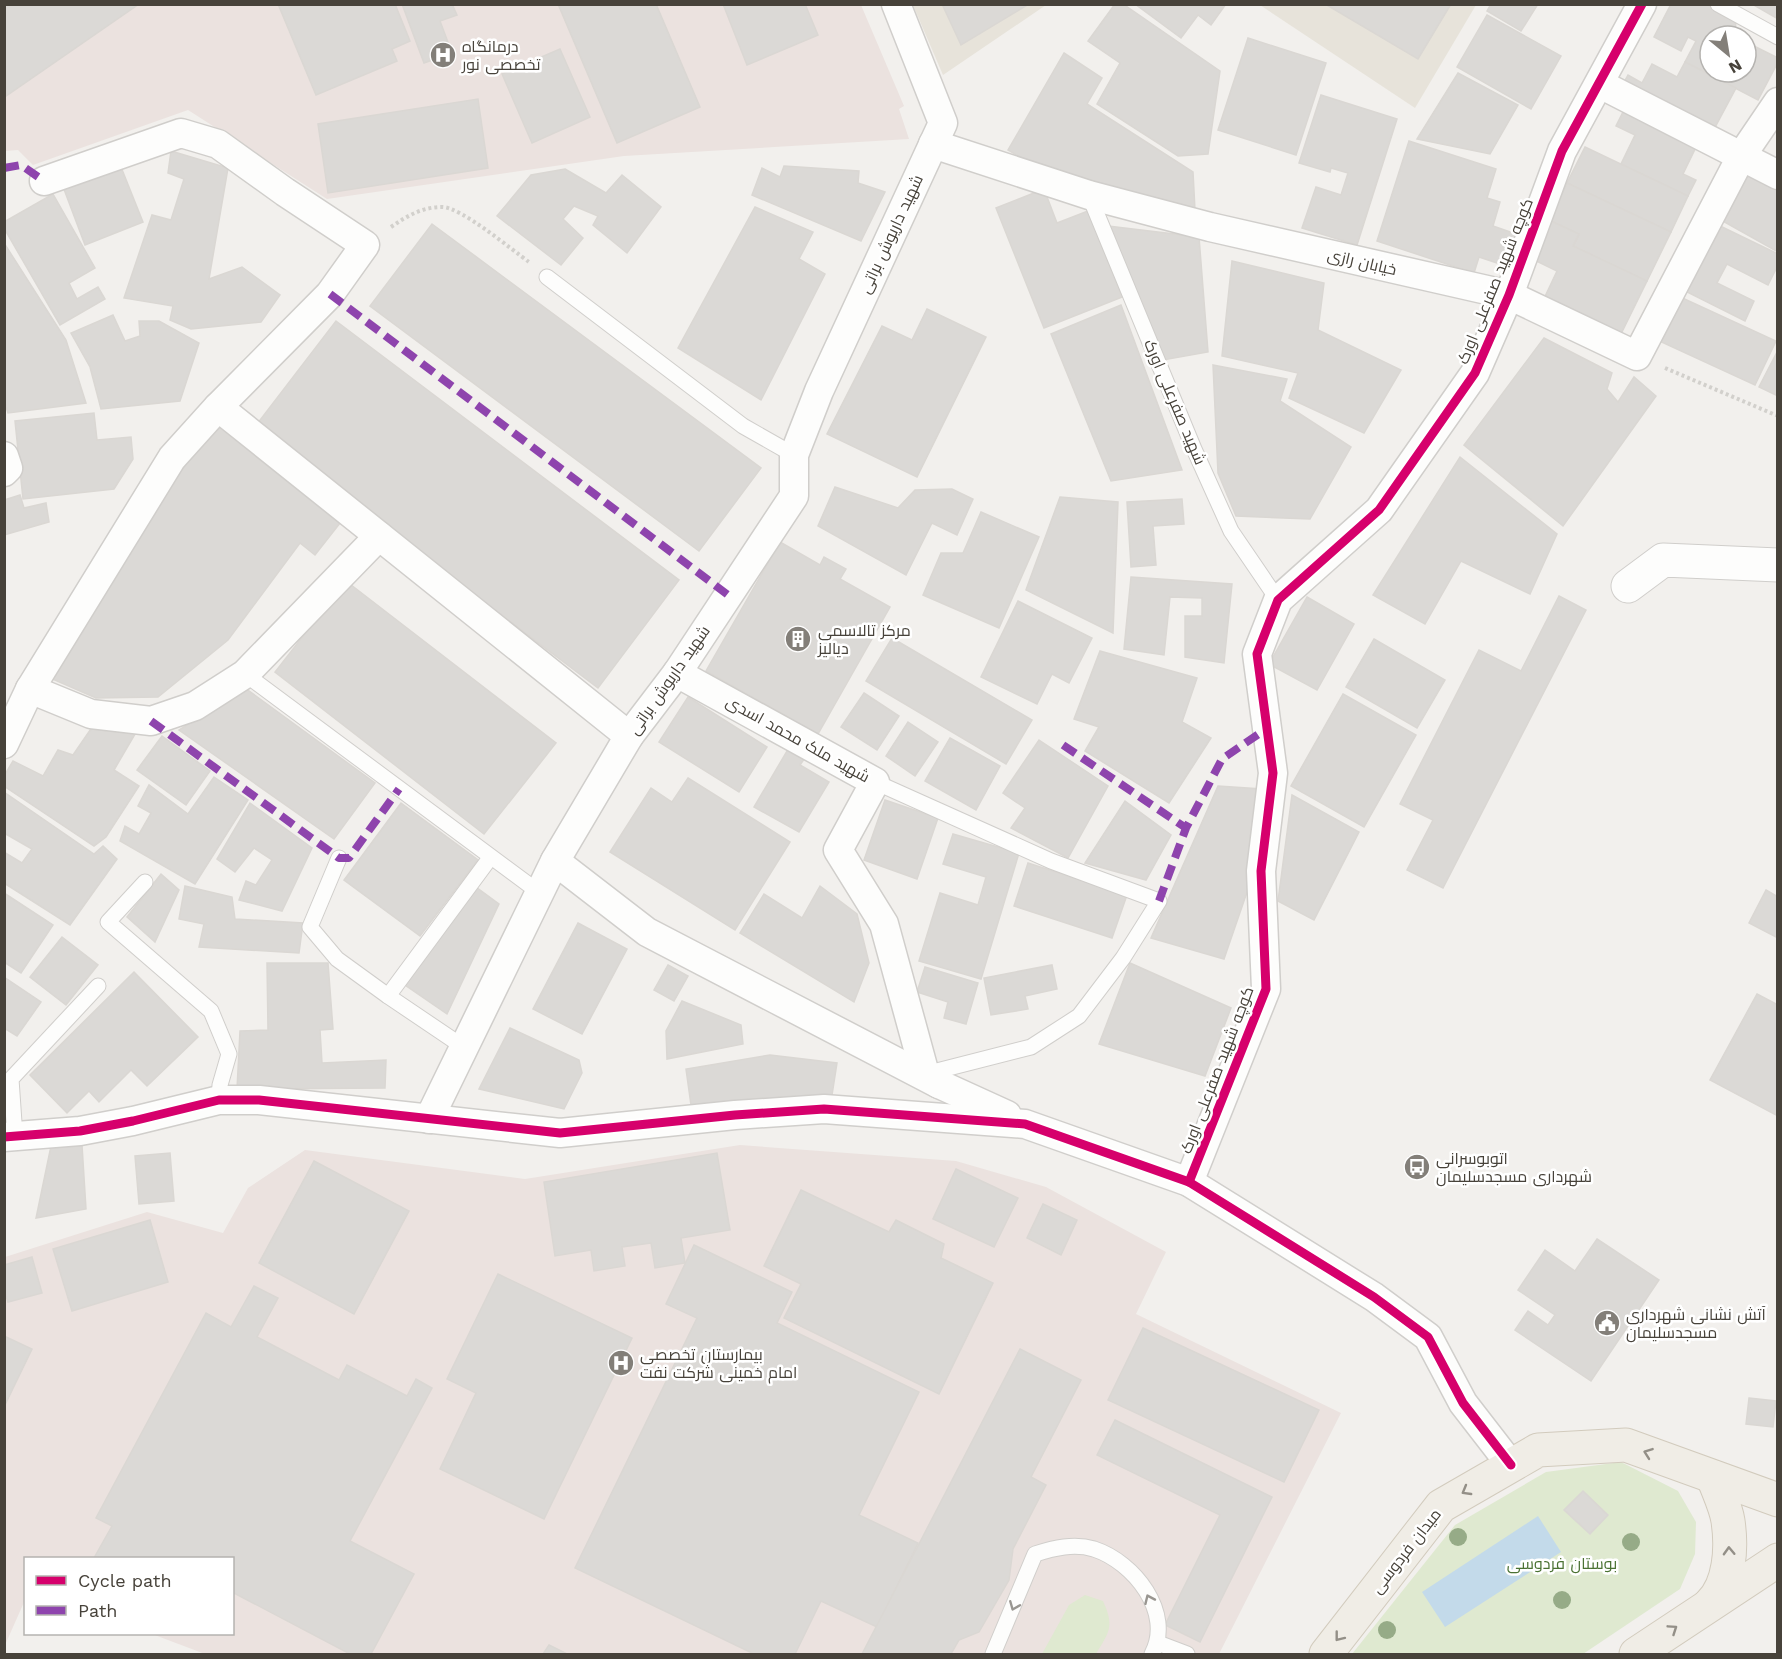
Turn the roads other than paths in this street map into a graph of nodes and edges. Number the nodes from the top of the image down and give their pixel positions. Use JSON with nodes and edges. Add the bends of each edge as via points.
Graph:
{"nodes":[{"id":1,"x":896,"y":4,"type":"edge"},
{"id":2,"x":1642,"y":4,"type":"edge"},
{"id":3,"x":1718,"y":4,"type":"edge"},
{"id":4,"x":1778,"y":37,"type":"edge"},
{"id":5,"x":1600,"y":84,"type":"junction"},
{"id":6,"x":1778,"y":102,"type":"edge"},
{"id":7,"x":933,"y":144,"type":"junction"},
{"id":8,"x":1742,"y":155,"type":"junction"},
{"id":9,"x":1778,"y":175,"type":"edge"},
{"id":10,"x":44,"y":181,"type":"dead end"},
{"id":11,"x":1089,"y":195,"type":"junction"},
{"id":12,"x":548,"y":277,"type":"road end"},
{"id":13,"x":1509,"y":295,"type":"junction"},
{"id":14,"x":218,"y":406,"type":"junction"},
{"id":15,"x":794,"y":455,"type":"junction"},
{"id":16,"x":4,"y":456,"type":"edge"},
{"id":17,"x":4,"y":472,"type":"edge"},
{"id":18,"x":379,"y":536,"type":"junction"},
{"id":19,"x":1778,"y":565,"type":"edge"},
{"id":20,"x":1628,"y":586,"type":"dead end"},
{"id":21,"x":1278,"y":600,"type":"junction"},
{"id":22,"x":677,"y":673,"type":"junction"},
{"id":23,"x":245,"y":674,"type":"junction"},
{"id":24,"x":30,"y":689,"type":"junction"},
{"id":25,"x":629,"y":736,"type":"junction"},
{"id":26,"x":4,"y":744,"type":"edge"},
{"id":27,"x":875,"y":782,"type":"junction"},
{"id":28,"x":339,"y":858,"type":"dead end"},
{"id":29,"x":490,"y":858,"type":"junction"},
{"id":30,"x":555,"y":861,"type":"junction"},
{"id":31,"x":145,"y":882,"type":"dead end"},
{"id":32,"x":540,"y":893,"type":"junction"},
{"id":33,"x":98,"y":986,"type":"dead end"},
{"id":34,"x":388,"y":996,"type":"junction"},
{"id":35,"x":465,"y":1048,"type":"junction"},
{"id":36,"x":932,"y":1079,"type":"junction"},
{"id":37,"x":219,"y":1100,"type":"junction"},
{"id":38,"x":429,"y":1119,"type":"junction"},
{"id":39,"x":1025,"y":1124,"type":"junction"},
{"id":40,"x":10,"y":1137,"type":"edge"},
{"id":41,"x":1189,"y":1182,"type":"junction"},
{"id":42,"x":1511,"y":1465,"type":"junction"},
{"id":43,"x":1713,"y":1477,"type":"junction"},
{"id":44,"x":1778,"y":1500,"type":"edge"},
{"id":45,"x":1778,"y":1560,"type":"edge"},
{"id":46,"x":1710,"y":1605,"type":"junction"},
{"id":47,"x":1155,"y":1649,"type":"edge"},
{"id":48,"x":993,"y":1654,"type":"edge"},
{"id":49,"x":1187,"y":1654,"type":"edge"},
{"id":50,"x":1326,"y":1654,"type":"edge"},
{"id":51,"x":1636,"y":1654,"type":"edge"}],
"edges":[{"from":1,"to":7,"type":"street","name":"شهید داریوش براتی","via":[[943,123]]},
{"from":2,"to":5,"type":"street","name":"کوچه شهید صفرعلی اورک"},
{"from":3,"to":4,"type":"lane"},
{"from":5,"to":8,"type":"street"},
{"from":5,"to":13,"type":"street","name":"کوچه شهید صفرعلی اورک","via":[[1562,151]]},
{"from":6,"to":8,"type":"street"},
{"from":7,"to":11,"type":"street","name":"خیابان رازی"},
{"from":7,"to":15,"type":"street","name":"شهید داریوش براتی"},
{"from":8,"to":9,"type":"street"},
{"from":8,"to":13,"type":"street","name":"خیابان رازی","via":[[1637,356]]},
{"from":10,"to":14,"type":"street","via":[[182,133],[218,144],[365,245],[330,294]]},
{"from":11,"to":13,"type":"street","name":"خیابان رازی","via":[[1210,227]]},
{"from":11,"to":21,"type":"lane","name":"شهید صفرعلی اورک","via":[[1231,531]]},
{"from":12,"to":15,"type":"lane","via":[[743,426]]},
{"from":13,"to":21,"type":"street","name":"کوچه شهید صفرعلی اورک","via":[[1475,373],[1379,510]]},
{"from":14,"to":18,"type":"street"},
{"from":14,"to":24,"type":"street","via":[[172,458]]},
{"from":15,"to":22,"type":"street","name":"شهید داریوش براتی","via":[[794,496]]},
{"from":16,"to":17,"type":"street","via":[[8,468]]},
{"from":18,"to":23,"type":"street"},
{"from":18,"to":25,"type":"street"},
{"from":19,"to":20,"type":"street","via":[[1663,560]]},
{"from":21,"to":41,"type":"street","name":"کوچه شهید صفرعلی اورک","via":[[1257,654],[1273,773],[1261,871],[1266,989]]},
{"from":22,"to":25,"type":"street","name":"شهید داریوش براتی"},
{"from":22,"to":27,"type":"street","name":"شهید ملک محمد اسدی"},
{"from":23,"to":24,"type":"street","via":[[195,706],[152,721],[91,714]]},
{"from":23,"to":29,"type":"lane"},
{"from":24,"to":26,"type":"street"},
{"from":25,"to":30,"type":"street","name":"شهید داریوش براتی"},
{"from":27,"to":36,"type":"street","name":"شهید ملک محمد اسدی","via":[[838,850],[884,924]]},
{"from":27,"to":36,"type":"lane","via":[[1051,861],[1159,901],[1079,1016],[1031,1047]]},
{"from":28,"to":34,"type":"lane","via":[[310,927],[337,959]]},
{"from":29,"to":32,"type":"lane"},
{"from":29,"to":34,"type":"lane"},
{"from":30,"to":32,"type":"street","name":"شهید داریوش براتی"},
{"from":30,"to":36,"type":"street","via":[[647,932]]},
{"from":31,"to":37,"type":"lane","via":[[108,922],[211,1011],[229,1054]]},
{"from":32,"to":35,"type":"street","name":"شهید داریوش براتی"},
{"from":33,"to":40,"type":"lane","via":[[11,1079]]},
{"from":34,"to":35,"type":"lane"},
{"from":35,"to":38,"type":"street","name":"شهید داریوش براتی"},
{"from":36,"to":39,"type":"street"},
{"from":37,"to":38,"type":"street","via":[[259,1100]]},
{"from":37,"to":40,"type":"street","via":[[80,1131]]},
{"from":38,"to":39,"type":"street","via":[[560,1132],[824,1108]]},
{"from":39,"to":41,"type":"street"},
{"from":41,"to":42,"type":"street","via":[[1374,1297],[1428,1337],[1463,1403]]},
{"from":43,"to":42,"type":"main road","name":"میدان فردوسی","one_way":true,"via":[[1626,1445],[1538,1450]]},
{"from":42,"to":50,"type":"main road","name":"میدان فردوسی","one_way":true,"via":[[1441,1506]]},
{"from":43,"to":44,"type":"main road","name":"میدان فردوسی"},
{"from":46,"to":43,"type":"main road","one_way":true,"via":[[1717,1598],[1730,1563],[1728,1520]]},
{"from":45,"to":46,"type":"main road"},
{"from":51,"to":46,"type":"main road","one_way":true},
{"from":47,"to":48,"type":"lane","one_way":true,"via":[[1159,1632],[1143,1584],[1121,1562],[1093,1549],[1062,1546],[1035,1554]]},
{"from":47,"to":49,"type":"lane"}]}
